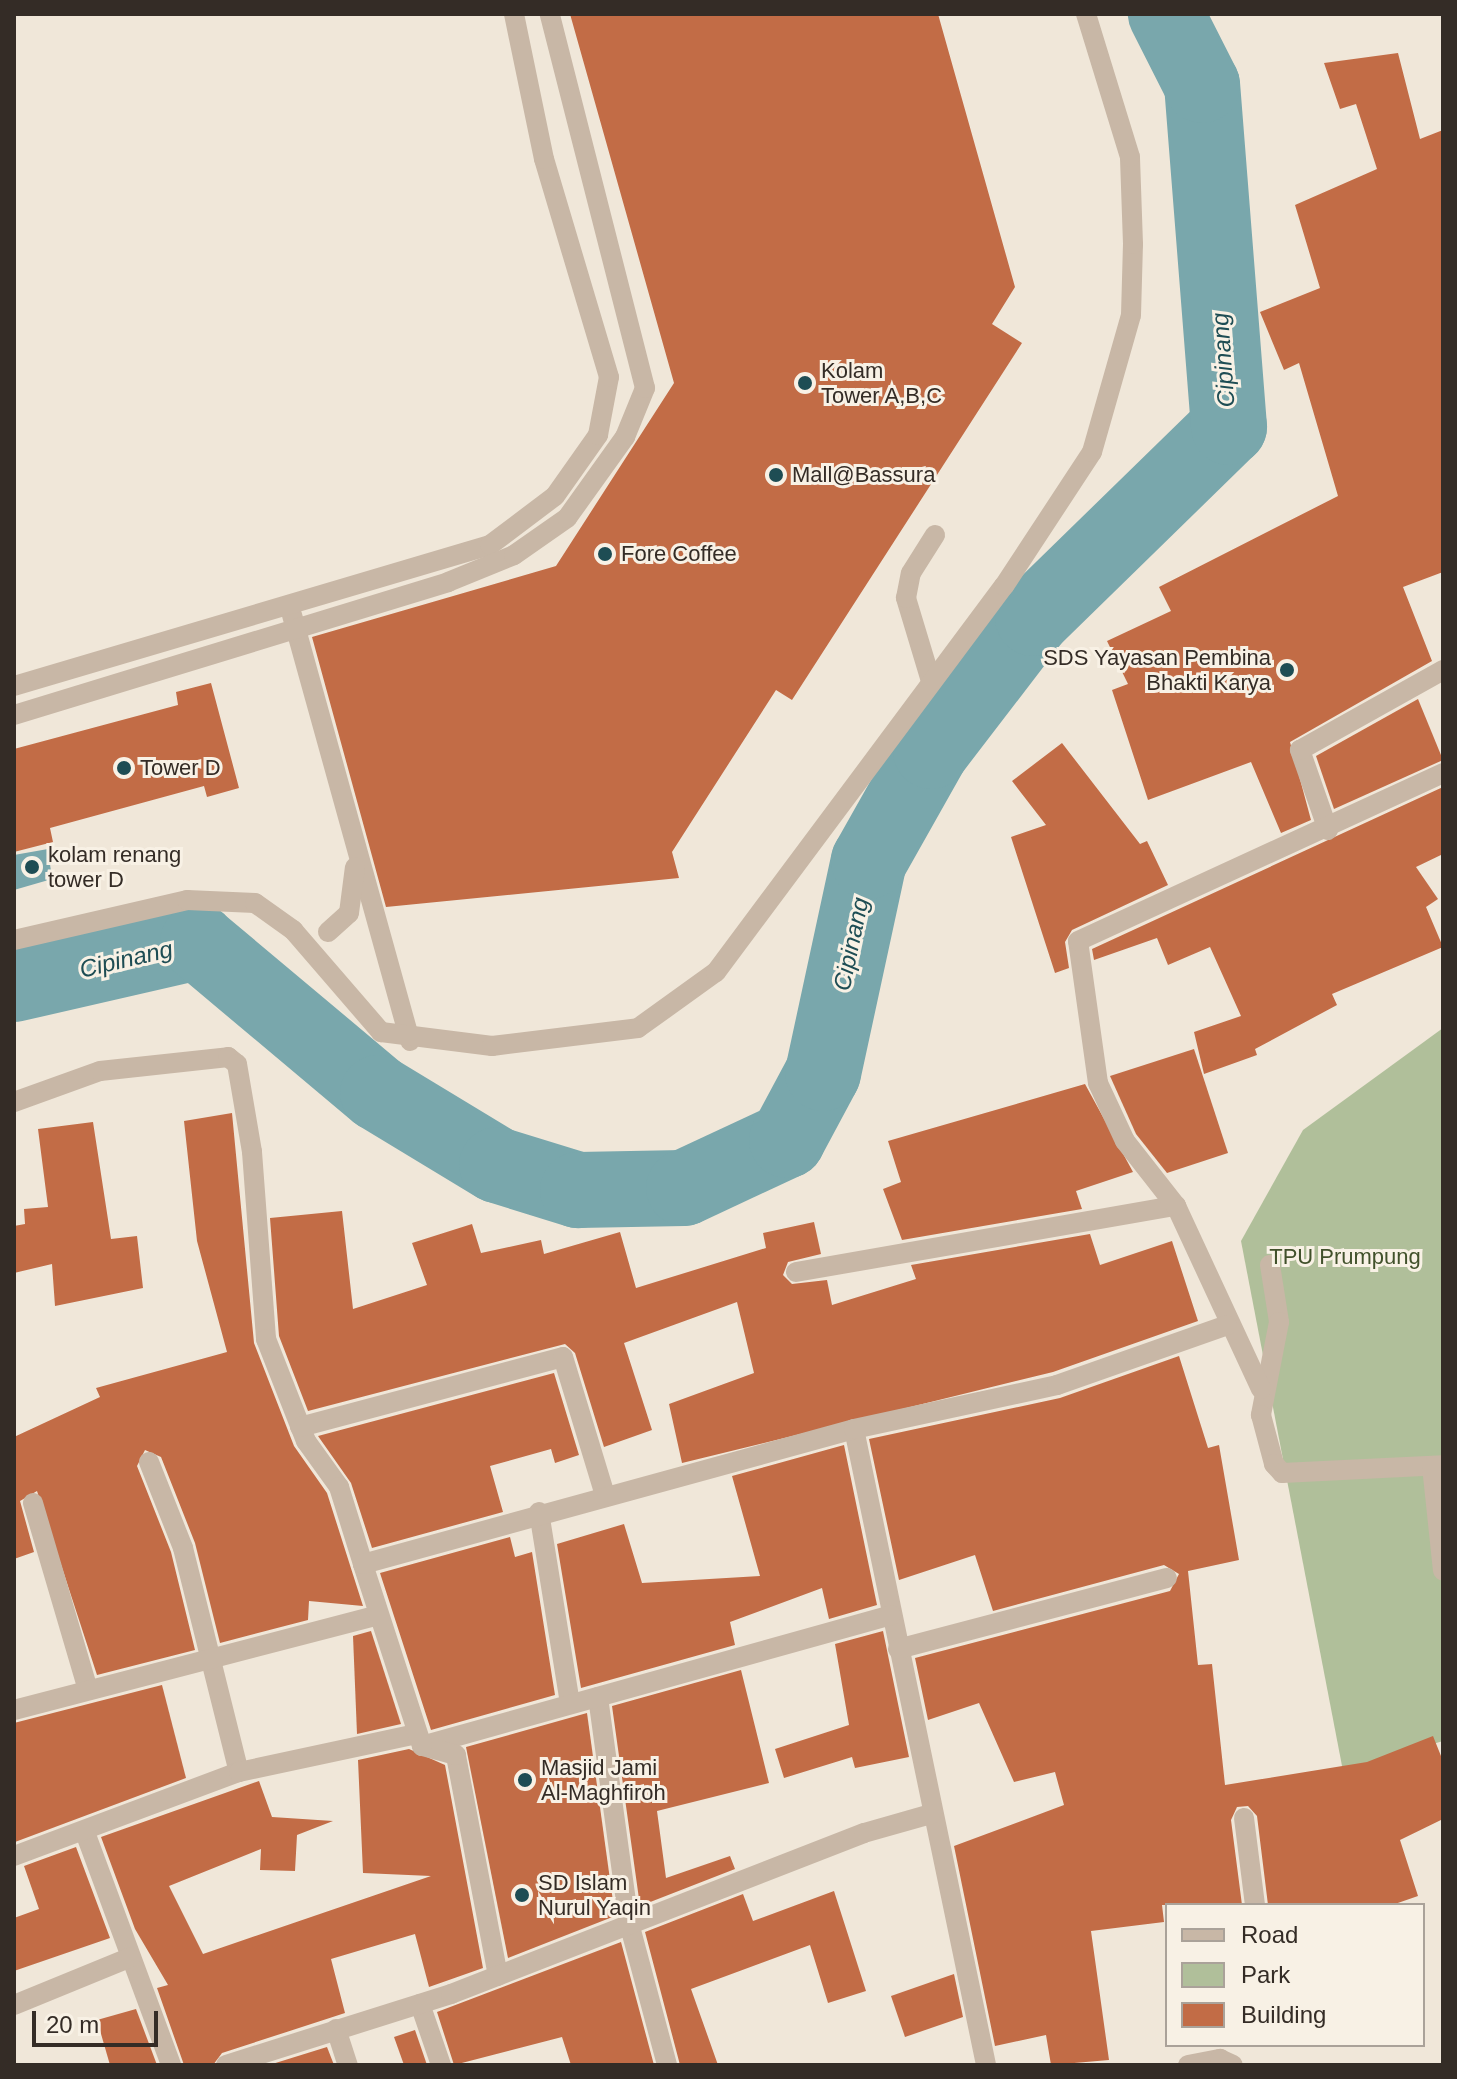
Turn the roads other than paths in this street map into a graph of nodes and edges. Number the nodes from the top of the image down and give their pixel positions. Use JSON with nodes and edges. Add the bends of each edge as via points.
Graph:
{"nodes":[{"id":1,"x":514,"y":14,"type":"edge"},
{"id":2,"x":550,"y":14,"type":"edge"},
{"id":3,"x":1086,"y":14,"type":"edge"},
{"id":4,"x":935,"y":535,"type":"dead end"},
{"id":5,"x":288,"y":604,"type":"junction"},
{"id":6,"x":295,"y":626,"type":"junction"},
{"id":7,"x":1443,"y":670,"type":"edge"},
{"id":8,"x":931,"y":681,"type":"junction"},
{"id":9,"x":14,"y":686,"type":"edge"},
{"id":10,"x":14,"y":715,"type":"edge"},
{"id":11,"x":1443,"y":773,"type":"edge"},
{"id":12,"x":1328,"y":830,"type":"junction"},
{"id":13,"x":356,"y":863,"type":"junction"},
{"id":14,"x":328,"y":932,"type":"dead end"},
{"id":15,"x":14,"y":940,"type":"edge"},
{"id":16,"x":410,"y":1041,"type":"junction"},
{"id":17,"x":14,"y":1102,"type":"edge"},
{"id":18,"x":1176,"y":1206,"type":"junction"},
{"id":19,"x":1270,"y":1265,"type":"dead end"},
{"id":20,"x":796,"y":1272,"type":"dead end"},
{"id":21,"x":1227,"y":1325,"type":"junction"},
{"id":22,"x":1261,"y":1389,"type":"junction"},
{"id":23,"x":300,"y":1427,"type":"junction"},
{"id":24,"x":854,"y":1429,"type":"junction"},
{"id":25,"x":149,"y":1462,"type":"dead end"},
{"id":26,"x":1438,"y":1466,"type":"edge"},
{"id":27,"x":605,"y":1495,"type":"junction"},
{"id":28,"x":33,"y":1503,"type":"dead end"},
{"id":29,"x":539,"y":1512,"type":"junction"},
{"id":30,"x":363,"y":1564,"type":"junction"},
{"id":31,"x":1443,"y":1570,"type":"edge"},
{"id":32,"x":1167,"y":1578,"type":"dead end"},
{"id":33,"x":891,"y":1615,"type":"junction"},
{"id":34,"x":376,"y":1616,"type":"junction"},
{"id":35,"x":898,"y":1649,"type":"junction"},
{"id":36,"x":208,"y":1658,"type":"junction"},
{"id":37,"x":88,"y":1690,"type":"junction"},
{"id":38,"x":598,"y":1697,"type":"junction"},
{"id":39,"x":570,"y":1704,"type":"junction"},
{"id":40,"x":14,"y":1710,"type":"edge"},
{"id":41,"x":420,"y":1740,"type":"junction"},
{"id":42,"x":239,"y":1772,"type":"junction"},
{"id":43,"x":931,"y":1814,"type":"junction"},
{"id":44,"x":1244,"y":1818,"type":"dead end"},
{"id":45,"x":86,"y":1835,"type":"junction"},
{"id":46,"x":14,"y":1856,"type":"edge"},
{"id":47,"x":1255,"y":1903,"type":"edge"},
{"id":48,"x":629,"y":1923,"type":"junction"},
{"id":49,"x":131,"y":1957,"type":"junction"},
{"id":50,"x":498,"y":1976,"type":"junction"},
{"id":51,"x":420,"y":2004,"type":"junction"},
{"id":52,"x":14,"y":2005,"type":"edge"},
{"id":53,"x":336,"y":2029,"type":"junction"},
{"id":54,"x":1229,"y":2056,"type":"edge"},
{"id":55,"x":171,"y":2065,"type":"edge"},
{"id":56,"x":226,"y":2065,"type":"edge"},
{"id":57,"x":348,"y":2065,"type":"edge"},
{"id":58,"x":441,"y":2065,"type":"edge"},
{"id":59,"x":667,"y":2065,"type":"edge"},
{"id":60,"x":986,"y":2065,"type":"edge"},
{"id":61,"x":1188,"y":2065,"type":"edge"}],
"edges":[{"from":1,"to":5,"type":"street","via":[[544,159],[609,377],[598,435],[555,496],[490,545]]},
{"from":2,"to":6,"type":"street","via":[[642,355],[640,409],[567,518],[514,555],[435,587]]},
{"from":3,"to":8,"type":"street","via":[[1130,157],[1131,315],[1092,452]]},
{"from":4,"to":8,"type":"street","via":[[911,573],[906,598]]},
{"from":5,"to":6,"type":"street"},
{"from":5,"to":9,"type":"street"},
{"from":6,"to":10,"type":"street"},
{"from":6,"to":13,"type":"street"},
{"from":7,"to":12,"type":"street","via":[[1300,750]]},
{"from":8,"to":16,"type":"street","via":[[716,972],[680,1001],[638,1028],[581,1041]]},
{"from":11,"to":12,"type":"street"},
{"from":12,"to":18,"type":"street","via":[[1078,941],[1098,1083],[1125,1141]]},
{"from":13,"to":14,"type":"street","via":[[349,913]]},
{"from":13,"to":16,"type":"street"},
{"from":15,"to":16,"type":"street","via":[[187,900],[255,903],[293,930],[381,1032]]},
{"from":17,"to":23,"type":"street","via":[[100,1071],[234,1060],[252,1152],[266,1339]]},
{"from":18,"to":20,"type":"street"},
{"from":18,"to":21,"type":"street"},
{"from":19,"to":22,"type":"street","via":[[1279,1322]]},
{"from":21,"to":22,"type":"street"},
{"from":21,"to":24,"type":"street","via":[[1057,1385]]},
{"from":22,"to":26,"type":"street","via":[[1268,1452],[1282,1473]]},
{"from":23,"to":27,"type":"street","via":[[563,1357]]},
{"from":23,"to":30,"type":"street","via":[[339,1487]]},
{"from":24,"to":27,"type":"street"},
{"from":24,"to":33,"type":"street"},
{"from":25,"to":36,"type":"street","via":[[183,1548]]},
{"from":26,"to":31,"type":"street"},
{"from":27,"to":29,"type":"street"},
{"from":28,"to":37,"type":"street"},
{"from":29,"to":30,"type":"street"},
{"from":29,"to":39,"type":"street"},
{"from":30,"to":34,"type":"street"},
{"from":32,"to":35,"type":"street"},
{"from":33,"to":35,"type":"street"},
{"from":33,"to":38,"type":"street"},
{"from":34,"to":36,"type":"street"},
{"from":34,"to":41,"type":"street"},
{"from":35,"to":43,"type":"street"},
{"from":36,"to":37,"type":"street"},
{"from":36,"to":42,"type":"street"},
{"from":37,"to":40,"type":"street"},
{"from":38,"to":39,"type":"street"},
{"from":38,"to":48,"type":"street"},
{"from":39,"to":41,"type":"street"},
{"from":41,"to":42,"type":"street"},
{"from":41,"to":50,"type":"street","via":[[456,1755]]},
{"from":42,"to":45,"type":"street"},
{"from":43,"to":48,"type":"street"},
{"from":43,"to":60,"type":"street"},
{"from":44,"to":47,"type":"street"},
{"from":45,"to":46,"type":"street"},
{"from":45,"to":49,"type":"street"},
{"from":48,"to":50,"type":"street"},
{"from":48,"to":59,"type":"street"},
{"from":49,"to":52,"type":"street"},
{"from":49,"to":55,"type":"street"},
{"from":50,"to":51,"type":"street"},
{"from":51,"to":53,"type":"street"},
{"from":51,"to":58,"type":"street"},
{"from":53,"to":56,"type":"street"},
{"from":53,"to":57,"type":"street"},
{"from":54,"to":61,"type":"street"}]}
